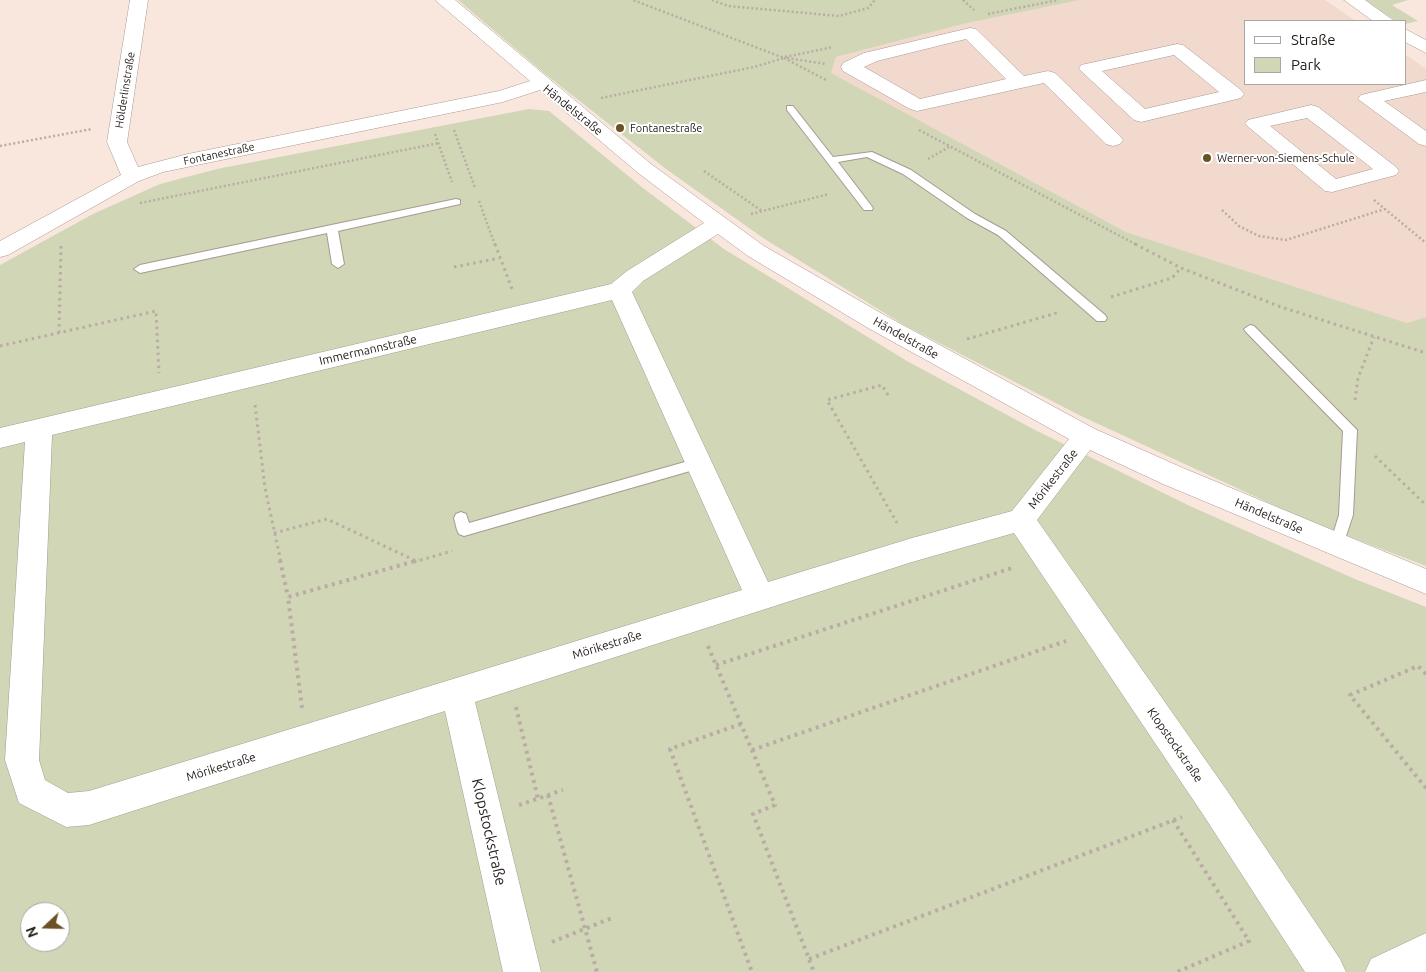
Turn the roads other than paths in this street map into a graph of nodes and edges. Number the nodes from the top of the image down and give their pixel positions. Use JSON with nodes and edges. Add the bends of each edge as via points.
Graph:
{"nodes":[{"id":1,"x":139,"y":0,"type":"edge"},
{"id":2,"x":444,"y":0,"type":"edge"},
{"id":3,"x":1353,"y":0,"type":"edge"},
{"id":4,"x":1383,"y":20,"type":"edge"},
{"id":5,"x":1406,"y":35,"type":"edge"},
{"id":6,"x":1426,"y":48,"type":"edge"},
{"id":7,"x":1020,"y":82,"type":"junction"},
{"id":8,"x":541,"y":84,"type":"junction"},
{"id":9,"x":1426,"y":86,"type":"edge"},
{"id":10,"x":1222,"y":97,"type":"junction"},
{"id":11,"x":790,"y":108,"type":"dead end"},
{"id":12,"x":1255,"y":124,"type":"junction"},
{"id":13,"x":1360,"y":124,"type":"dead end"},
{"id":14,"x":1335,"y":130,"type":"junction"},
{"id":15,"x":1113,"y":140,"type":"dead end"},
{"id":16,"x":1426,"y":140,"type":"edge"},
{"id":17,"x":833,"y":160,"type":"junction"},
{"id":18,"x":132,"y":177,"type":"junction"},
{"id":19,"x":456,"y":202,"type":"road end"},
{"id":20,"x":868,"y":208,"type":"dead end"},
{"id":21,"x":719,"y":224,"type":"junction"},
{"id":22,"x":332,"y":229,"type":"junction"},
{"id":23,"x":0,"y":250,"type":"edge"},
{"id":24,"x":338,"y":264,"type":"dead end"},
{"id":25,"x":140,"y":269,"type":"dead end"},
{"id":26,"x":619,"y":290,"type":"junction"},
{"id":27,"x":1101,"y":318,"type":"dead end"},
{"id":28,"x":1250,"y":329,"type":"dead end"},
{"id":29,"x":39,"y":429,"type":"junction"},
{"id":30,"x":1086,"y":436,"type":"junction"},
{"id":31,"x":0,"y":438,"type":"edge"},
{"id":32,"x":699,"y":463,"type":"junction"},
{"id":33,"x":461,"y":518,"type":"dead end"},
{"id":34,"x":1021,"y":520,"type":"junction"},
{"id":35,"x":1337,"y":544,"type":"junction"},
{"id":36,"x":1426,"y":582,"type":"edge"},
{"id":37,"x":760,"y":597,"type":"junction"},
{"id":38,"x":457,"y":692,"type":"junction"},
{"id":39,"x":1426,"y":952,"type":"edge"},
{"id":40,"x":520,"y":963,"type":"edge"},
{"id":41,"x":1327,"y":972,"type":"edge"},
{"id":42,"x":1384,"y":972,"type":"edge"}],
"edges":[{"from":1,"to":18,"type":"street","name":"Hölderlinstraße","via":[[117,142]]},
{"from":2,"to":8,"type":"street","name":"Händelstraße"},
{"from":3,"to":4,"type":"street"},
{"from":5,"to":6,"type":"street"},
{"from":7,"to":7,"type":"street","via":[[917,106],[850,67],[871,57],[970,33]]},
{"from":7,"to":15,"type":"street","via":[[1048,77]]},
{"from":8,"to":18,"type":"street","name":"Fontanestraße","via":[[503,96],[188,160]]},
{"from":8,"to":21,"type":"street","name":"Händelstraße","via":[[651,174]]},
{"from":9,"to":16,"type":"street","via":[[1368,99]]},
{"from":10,"to":10,"type":"street","via":[[1142,116],[1088,68],[1178,49],[1234,94]]},
{"from":10,"to":12,"type":"street"},
{"from":11,"to":17,"type":"lane"},
{"from":12,"to":14,"type":"street","via":[[1311,111]]},
{"from":12,"to":14,"type":"street","via":[[1332,186],[1389,171]]},
{"from":13,"to":14,"type":"street"},
{"from":17,"to":20,"type":"lane"},
{"from":17,"to":27,"type":"lane","via":[[868,154],[907,172],[1002,233]]},
{"from":18,"to":23,"type":"street","name":"Fontanestraße"},
{"from":19,"to":22,"type":"lane"},
{"from":21,"to":26,"type":"street","name":"Immermannstraße","via":[[635,276]]},
{"from":21,"to":30,"type":"street","name":"Händelstraße","via":[[756,251],[877,322]]},
{"from":22,"to":24,"type":"lane"},
{"from":22,"to":25,"type":"lane"},
{"from":26,"to":29,"type":"street","name":"Immermannstraße"},
{"from":26,"to":32,"type":"street"},
{"from":28,"to":35,"type":"lane","via":[[1350,430],[1346,515]]},
{"from":29,"to":31,"type":"street","name":"Immermannstraße"},
{"from":29,"to":38,"type":"street","name":"Mörikestraße","via":[[22,760],[31,791],[66,810],[89,808]]},
{"from":30,"to":34,"type":"street","name":"Mörikestraße"},
{"from":30,"to":35,"type":"street","name":"Händelstraße"},
{"from":32,"to":33,"type":"lane","via":[[464,530]]},
{"from":32,"to":37,"type":"street"},
{"from":34,"to":37,"type":"street","name":"Mörikestraße"},
{"from":34,"to":41,"type":"street","name":"Klopstockstraße"},
{"from":35,"to":36,"type":"street","name":"Händelstraße"},
{"from":37,"to":38,"type":"street","name":"Mörikestraße"},
{"from":38,"to":40,"type":"street","name":"Klopstockstraße"},
{"from":39,"to":42,"type":"street"}]}
